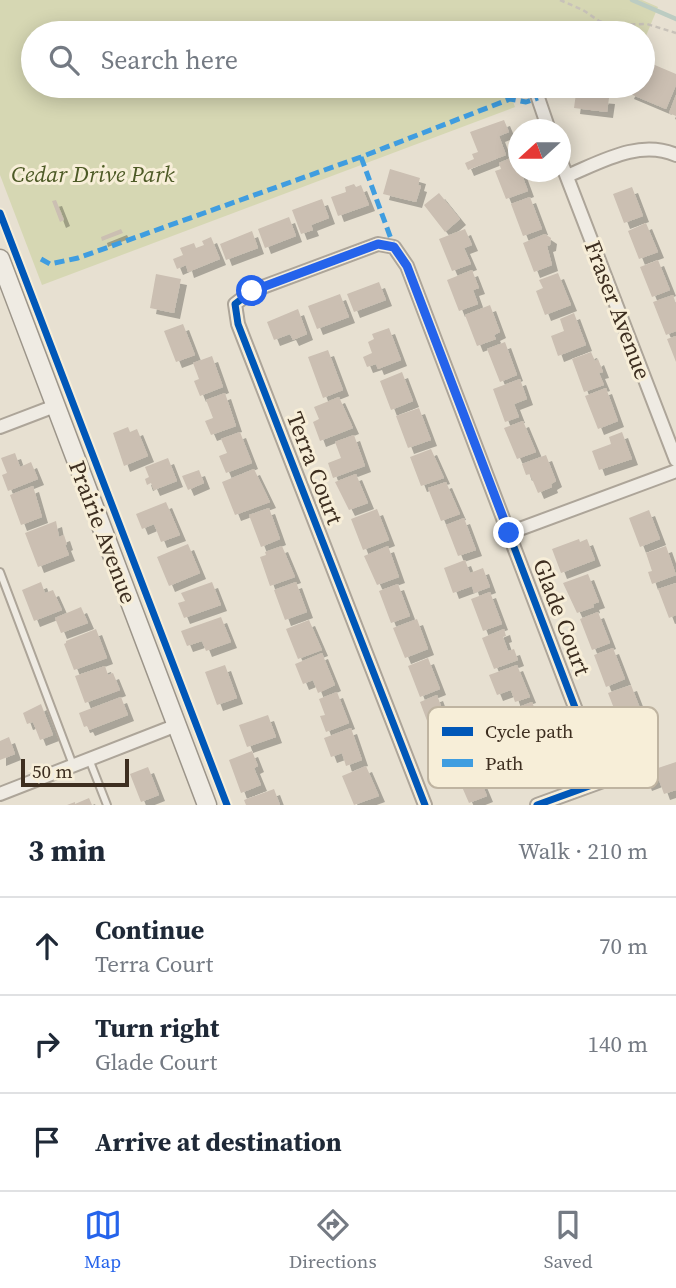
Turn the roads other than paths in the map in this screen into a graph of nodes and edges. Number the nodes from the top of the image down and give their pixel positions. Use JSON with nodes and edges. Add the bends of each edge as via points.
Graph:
{"nodes":[{"id":1,"x":538,"y":98,"type":"edge"},
{"id":2,"x":546,"y":119,"type":"edge"},
{"id":3,"x":676,"y":155,"type":"edge"},
{"id":4,"x":571,"y":174,"type":"edge"},
{"id":5,"x":569,"y":182,"type":"edge"},
{"id":6,"x":394,"y":247,"type":"joint"},
{"id":7,"x":0,"y":259,"type":"edge"},
{"id":8,"x":55,"y":406,"type":"junction"},
{"id":9,"x":0,"y":427,"type":"edge"},
{"id":10,"x":676,"y":460,"type":"edge"},
{"id":11,"x":676,"y":471,"type":"edge"},
{"id":12,"x":509,"y":533,"type":"junction"},
{"id":13,"x":0,"y":572,"type":"edge"},
{"id":14,"x":575,"y":707,"type":"edge"},
{"id":15,"x":177,"y":725,"type":"junction"},
{"id":16,"x":89,"y":759,"type":"junction"},
{"id":17,"x":73,"y":765,"type":"junction"},
{"id":18,"x":584,"y":788,"type":"edge"},
{"id":19,"x":0,"y":794,"type":"edge"},
{"id":20,"x":107,"y":805,"type":"edge"},
{"id":21,"x":207,"y":805,"type":"edge"},
{"id":22,"x":425,"y":805,"type":"edge"},
{"id":23,"x":537,"y":805,"type":"edge"}],
"edges":[{"from":1,"to":2,"type":"street"},
{"from":3,"to":4,"type":"street","via":[[639,149]]},
{"from":5,"to":10,"type":"street","name":"Fraser Avenue"},
{"from":6,"to":12,"type":"street","name":"Glade Court","via":[[407,266]]},
{"from":6,"to":22,"type":"street","name":"Terra Court","via":[[378,244],[252,291],[235,304],[238,324]]},
{"from":7,"to":8,"type":"main road","name":"Prairie Avenue"},
{"from":8,"to":9,"type":"street"},
{"from":8,"to":15,"type":"main road","name":"Prairie Avenue"},
{"from":11,"to":12,"type":"street"},
{"from":12,"to":14,"type":"street","name":"Glade Court"},
{"from":13,"to":17,"type":"lane"},
{"from":15,"to":16,"type":"street"},
{"from":15,"to":21,"type":"main road","name":"Prairie Avenue"},
{"from":16,"to":17,"type":"street"},
{"from":16,"to":20,"type":"lane"},
{"from":17,"to":19,"type":"street"},
{"from":18,"to":23,"type":"street","name":"Glade Court"}]}
